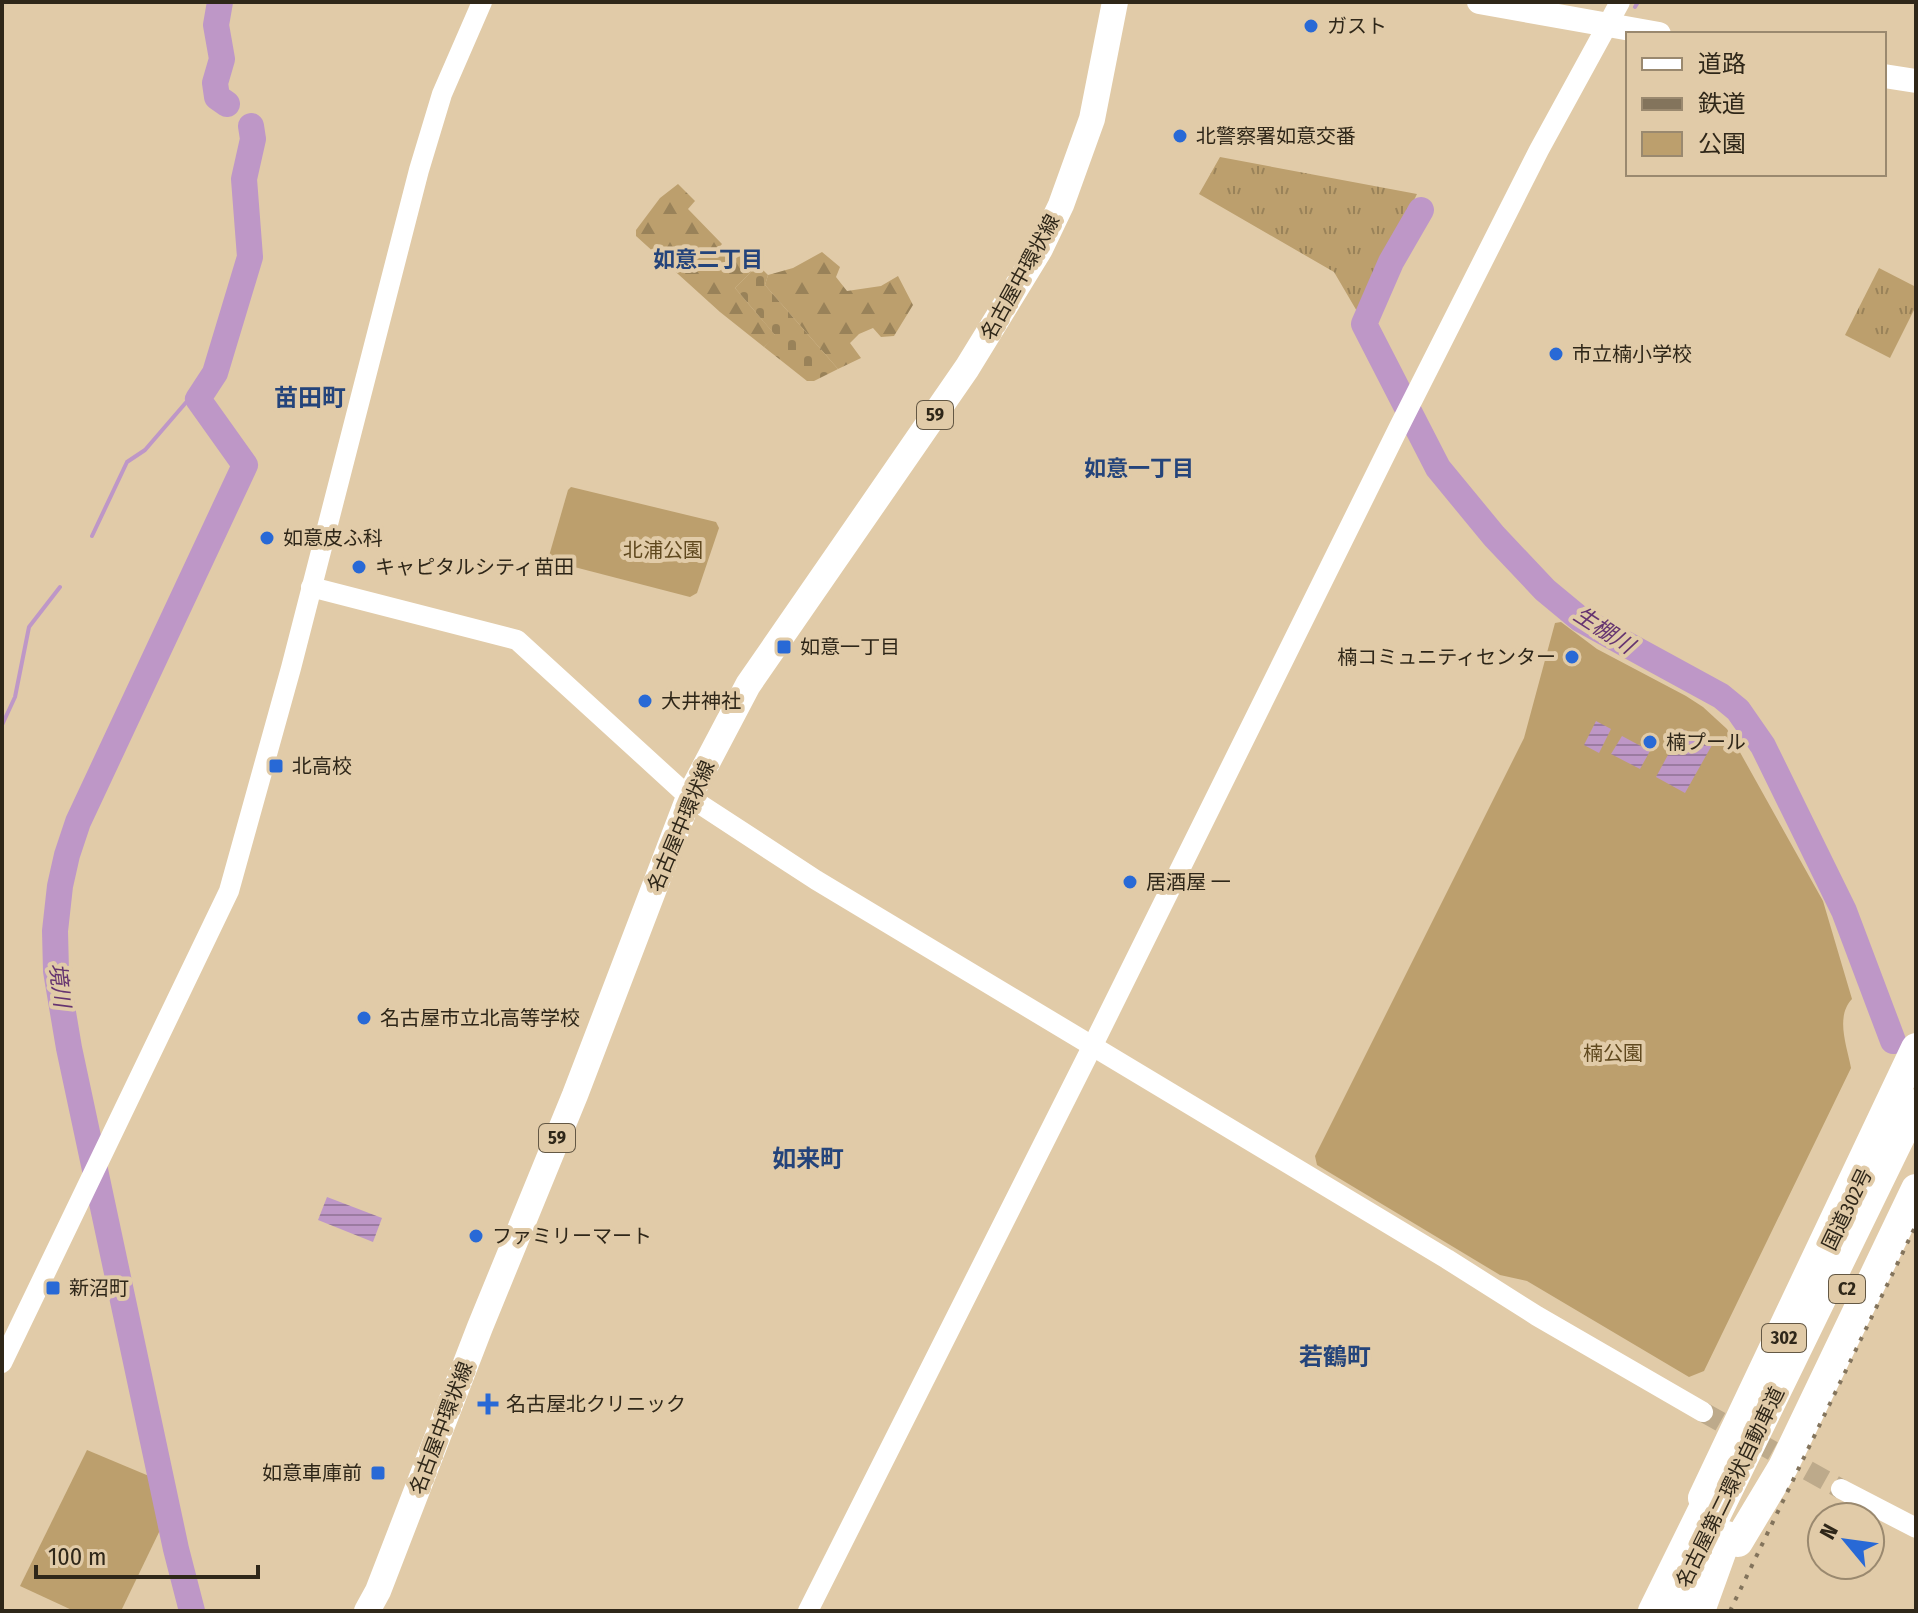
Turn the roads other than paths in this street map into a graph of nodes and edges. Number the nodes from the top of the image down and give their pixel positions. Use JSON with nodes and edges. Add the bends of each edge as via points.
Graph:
{"nodes":[{"id":1,"x":482,"y":2,"type":"edge"},
{"id":2,"x":1115,"y":2,"type":"edge"},
{"id":3,"x":1479,"y":2,"type":"edge"},
{"id":4,"x":1620,"y":2,"type":"edge"},
{"id":5,"x":1618,"y":27,"type":"junction"},
{"id":6,"x":1647,"y":32,"type":"edge"},
{"id":7,"x":1886,"y":76,"type":"edge"},
{"id":8,"x":1916,"y":81,"type":"edge"},
{"id":9,"x":311,"y":587,"type":"junction"},
{"id":10,"x":689,"y":797,"type":"junction"},
{"id":11,"x":1093,"y":1045,"type":"junction"},
{"id":12,"x":1916,"y":1048,"type":"edge"},
{"id":13,"x":1916,"y":1066,"type":"edge"},
{"id":14,"x":1916,"y":1104,"type":"edge"},
{"id":15,"x":1916,"y":1144,"type":"edge"},
{"id":16,"x":1916,"y":1172,"type":"edge"},
{"id":17,"x":1916,"y":1189,"type":"edge"},
{"id":18,"x":2,"y":1363,"type":"edge"},
{"id":19,"x":1703,"y":1412,"type":"tunnel mouth"},
{"id":20,"x":1841,"y":1489,"type":"tunnel mouth"},
{"id":21,"x":1916,"y":1528,"type":"edge"},
{"id":22,"x":1726,"y":1533,"type":"junction"},
{"id":23,"x":1681,"y":1553,"type":"junction"},
{"id":24,"x":367,"y":1611,"type":"edge"},
{"id":25,"x":808,"y":1611,"type":"edge"},
{"id":26,"x":1652,"y":1611,"type":"edge"},
{"id":27,"x":1669,"y":1611,"type":"edge"},
{"id":28,"x":1691,"y":1611,"type":"edge"},
{"id":29,"x":1703,"y":1611,"type":"edge"}],
"edges":[{"from":1,"to":9,"type":"street","via":[[442,94],[419,170]]},
{"from":2,"to":10,"type":"main road","name":"名古屋中環状線","number":"59","via":[[1092,119],[1040,249],[967,368],[748,685]]},
{"from":3,"to":5,"type":"main road"},
{"from":4,"to":5,"type":"street"},
{"from":5,"to":6,"type":"main road"},
{"from":5,"to":11,"type":"street","via":[[1539,150]]},
{"from":7,"to":8,"type":"main road"},
{"from":9,"to":10,"type":"street","via":[[517,640]]},
{"from":9,"to":18,"type":"street","via":[[229,891]]},
{"from":10,"to":11,"type":"street"},
{"from":10,"to":24,"type":"main road","name":"名古屋中環状線","number":"59"},
{"from":11,"to":19,"type":"street"},
{"from":11,"to":25,"type":"street"},
{"from":12,"to":23,"type":"highway","via":[[1717,1465]]},
{"from":13,"to":23,"type":"highway","name":"国道302号","number":"302"},
{"from":14,"to":22,"type":"highway","name":"名古屋第二環状自動車道","number":"C2","via":[[1761,1425]]},
{"from":15,"to":22,"type":"highway","name":"名古屋第二環状自動車道","number":"C2"},
{"from":16,"to":22,"type":"highway","number":"302"},
{"from":17,"to":22,"type":"highway","via":[[1783,1467]]},
{"from":20,"to":21,"type":"street"},
{"from":22,"to":26,"type":"highway"},
{"from":22,"to":27,"type":"highway","name":"名古屋第二環状自動車道","number":"C2"},
{"from":22,"to":28,"type":"highway","name":"名古屋第二環状自動車道","number":"C2"},
{"from":22,"to":29,"type":"highway"},
{"from":23,"to":26,"type":"highway","name":"国道302号","number":"302"}]}
